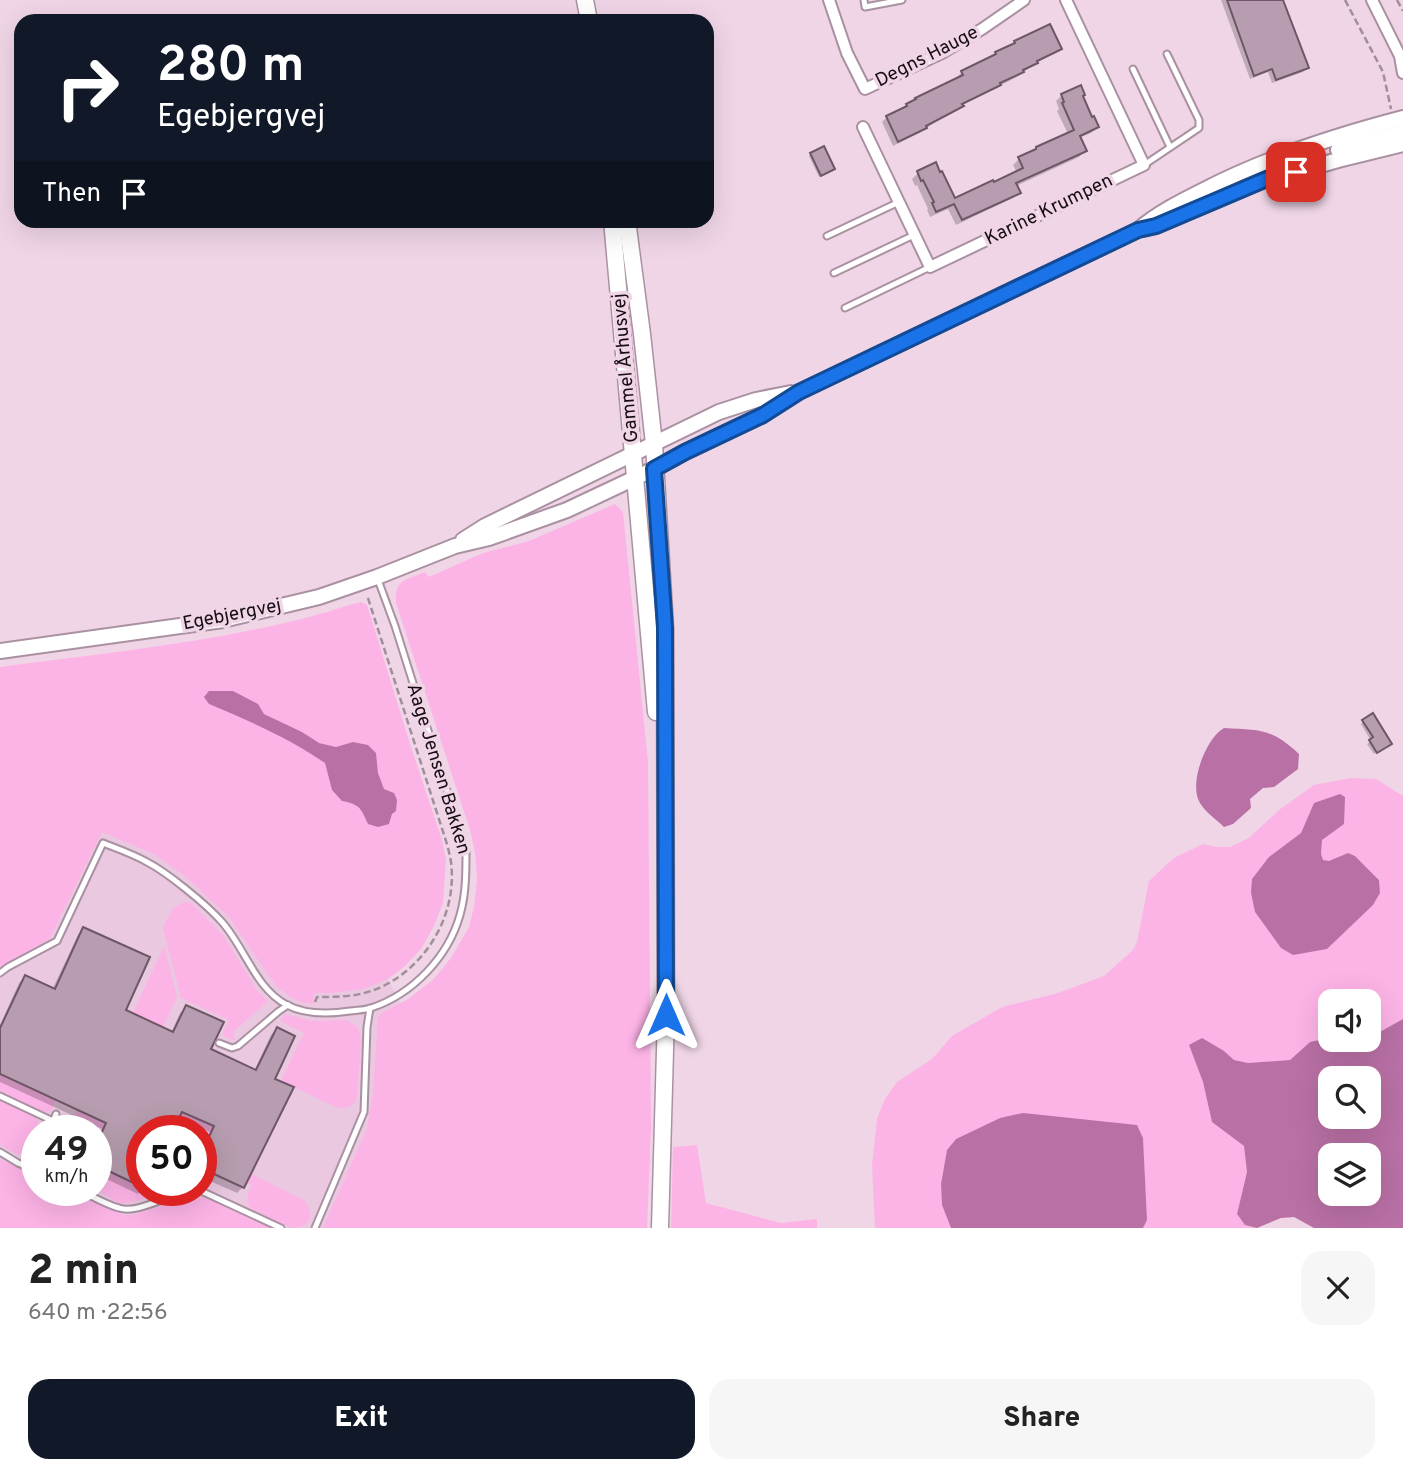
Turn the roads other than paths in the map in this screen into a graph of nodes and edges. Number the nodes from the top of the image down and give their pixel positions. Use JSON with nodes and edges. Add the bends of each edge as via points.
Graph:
{"nodes":[{"id":1,"x":830,"y":0,"type":"edge"},
{"id":2,"x":864,"y":0,"type":"edge"},
{"id":3,"x":902,"y":0,"type":"edge"},
{"id":4,"x":1024,"y":0,"type":"edge"},
{"id":5,"x":1066,"y":0,"type":"edge"},
{"id":6,"x":1372,"y":0,"type":"edge"},
{"id":7,"x":1167,"y":54,"type":"dead end"},
{"id":8,"x":1133,"y":69,"type":"dead end"},
{"id":9,"x":1403,"y":73,"type":"edge"},
{"id":10,"x":1398,"y":119,"type":"edge"},
{"id":11,"x":863,"y":127,"type":"dead end"},
{"id":12,"x":1403,"y":132,"type":"edge"},
{"id":13,"x":1403,"y":144,"type":"edge"},
{"id":14,"x":1170,"y":147,"type":"junction"},
{"id":15,"x":1144,"y":165,"type":"junction"},
{"id":16,"x":1269,"y":178,"type":"junction"},
{"id":17,"x":899,"y":202,"type":"junction"},
{"id":18,"x":613,"y":228,"type":"edge"},
{"id":19,"x":628,"y":228,"type":"edge"},
{"id":20,"x":1138,"y":230,"type":"junction"},
{"id":21,"x":914,"y":235,"type":"junction"},
{"id":22,"x":827,"y":236,"type":"dead end"},
{"id":23,"x":930,"y":267,"type":"junction"},
{"id":24,"x":834,"y":273,"type":"dead end"},
{"id":25,"x":845,"y":308,"type":"dead end"},
{"id":26,"x":799,"y":392,"type":"junction"},
{"id":27,"x":653,"y":444,"type":"junction"},
{"id":28,"x":634,"y":454,"type":"junction"},
{"id":29,"x":654,"y":469,"type":"junction"},
{"id":30,"x":636,"y":478,"type":"junction"},
{"id":31,"x":455,"y":546,"type":"junction"},
{"id":32,"x":377,"y":577,"type":"junction"},
{"id":33,"x":0,"y":651,"type":"edge"},
{"id":34,"x":665,"y":809,"type":"junction"},
{"id":35,"x":0,"y":973,"type":"edge"},
{"id":36,"x":288,"y":1005,"type":"junction"},
{"id":37,"x":370,"y":1008,"type":"junction"},
{"id":38,"x":219,"y":1043,"type":"dead end"},
{"id":39,"x":0,"y":1096,"type":"edge"},
{"id":40,"x":40,"y":1115,"type":"edge"},
{"id":41,"x":0,"y":1152,"type":"edge"},
{"id":42,"x":21,"y":1164,"type":"edge"},
{"id":43,"x":112,"y":1205,"type":"edge"},
{"id":44,"x":281,"y":1228,"type":"edge"},
{"id":45,"x":315,"y":1228,"type":"edge"},
{"id":46,"x":660,"y":1228,"type":"edge"}],
"edges":[{"from":1,"to":4,"type":"street","name":"Degns Hauge","via":[[864,89],[942,53]]},
{"from":2,"to":3,"type":"lane","via":[[865,7]]},
{"from":5,"to":15,"type":"street"},
{"from":6,"to":9,"type":"street","via":[[1400,56]]},
{"from":7,"to":14,"type":"lane","via":[[1199,120],[1199,128]]},
{"from":8,"to":14,"type":"lane"},
{"from":10,"to":20,"type":"street","name":"Egebjergvej","via":[[1255,166],[1182,201]]},
{"from":11,"to":17,"type":"street"},
{"from":12,"to":16,"type":"street","via":[[1284,168]]},
{"from":13,"to":16,"type":"street","name":"Egebjergvej"},
{"from":14,"to":15,"type":"lane"},
{"from":15,"to":23,"type":"street","name":"Karine Krumpen"},
{"from":16,"to":20,"type":"street","name":"Egebjergvej"},
{"from":17,"to":21,"type":"street"},
{"from":17,"to":22,"type":"lane"},
{"from":18,"to":28,"type":"main road","name":"Gammel Århusvej"},
{"from":19,"to":27,"type":"main road","name":"Gammel Århusvej"},
{"from":20,"to":26,"type":"street","name":"Egebjergvej"},
{"from":21,"to":23,"type":"street"},
{"from":21,"to":24,"type":"lane"},
{"from":23,"to":25,"type":"lane"},
{"from":26,"to":27,"type":"street","name":"Egebjergvej","via":[[719,412]]},
{"from":26,"to":29,"type":"street","name":"Egebjergvej"},
{"from":27,"to":28,"type":"street","name":"Egebjergvej"},
{"from":27,"to":29,"type":"main road","name":"Gammel Århusvej"},
{"from":28,"to":30,"type":"main road","name":"Gammel Århusvej"},
{"from":28,"to":31,"type":"street","name":"Egebjergvej","via":[[485,526]]},
{"from":29,"to":30,"type":"street","name":"Egebjergvej"},
{"from":29,"to":34,"type":"main road","name":"Gammel Århusvej","via":[[665,628]]},
{"from":30,"to":31,"type":"street","name":"Egebjergvej","via":[[567,510]]},
{"from":30,"to":34,"type":"main road","name":"Gammel Århusvej"},
{"from":31,"to":32,"type":"street","name":"Egebjergvej"},
{"from":32,"to":33,"type":"street","name":"Egebjergvej","via":[[319,597],[223,620]]},
{"from":32,"to":37,"type":"lane","name":"Aage Jensen Bakken","via":[[466,851],[466,884],[450,940],[435,963],[419,980]]},
{"from":34,"to":46,"type":"main road","name":"Gammel Århusvej"},
{"from":35,"to":36,"type":"lane","name":"Aage Jensen Bakken","via":[[57,941],[103,843],[149,862],[188,891],[222,922],[266,989]]},
{"from":36,"to":37,"type":"lane","name":"Aage Jensen Bakken","via":[[335,1013]]},
{"from":36,"to":38,"type":"lane","via":[[238,1046]]},
{"from":37,"to":45,"type":"lane","via":[[364,1112]]},
{"from":39,"to":40,"type":"lane"},
{"from":41,"to":42,"type":"lane"},
{"from":43,"to":44,"type":"lane","via":[[132,1209],[188,1190],[199,1191]]}]}
